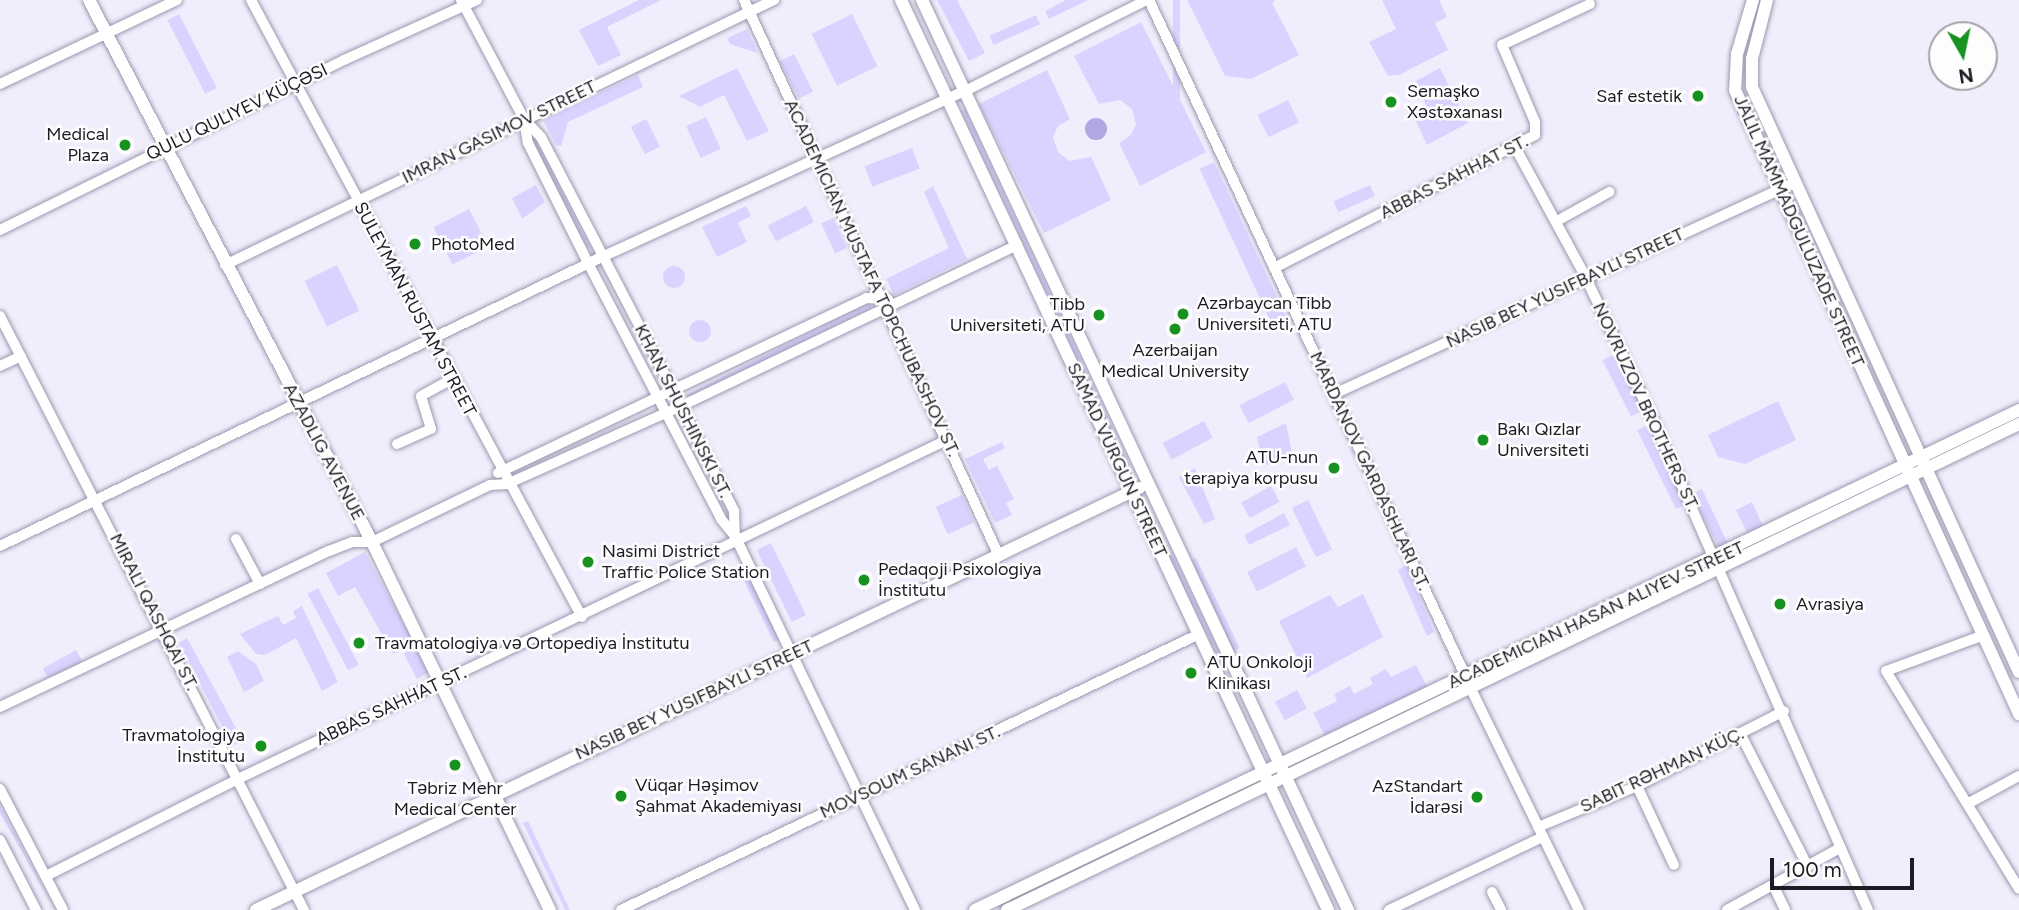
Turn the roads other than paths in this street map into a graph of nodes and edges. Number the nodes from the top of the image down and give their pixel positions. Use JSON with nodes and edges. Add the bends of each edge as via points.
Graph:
{"nodes":[{"id":1,"x":89,"y":0,"type":"edge"},
{"id":2,"x":177,"y":0,"type":"edge"},
{"id":3,"x":251,"y":0,"type":"edge"},
{"id":4,"x":477,"y":0,"type":"edge"},
{"id":5,"x":744,"y":0,"type":"edge"},
{"id":6,"x":774,"y":0,"type":"edge"},
{"id":7,"x":901,"y":0,"type":"edge"},
{"id":8,"x":922,"y":0,"type":"edge"},
{"id":9,"x":1148,"y":0,"type":"edge"},
{"id":10,"x":1752,"y":0,"type":"edge"},
{"id":11,"x":1767,"y":0,"type":"edge"},
{"id":12,"x":462,"y":3,"type":"edge"},
{"id":13,"x":1590,"y":4,"type":"dead end"},
{"id":14,"x":750,"y":12,"type":"junction"},
{"id":15,"x":106,"y":34,"type":"junction"},
{"id":16,"x":1734,"y":77,"type":"junction"},
{"id":17,"x":1750,"y":78,"type":"junction"},
{"id":18,"x":0,"y":84,"type":"edge"},
{"id":19,"x":294,"y":84,"type":"junction"},
{"id":20,"x":965,"y":92,"type":"junction"},
{"id":21,"x":948,"y":99,"type":"junction"},
{"id":22,"x":524,"y":119,"type":"junction"},
{"id":23,"x":1515,"y":147,"type":"junction"},
{"id":24,"x":164,"y":148,"type":"junction"},
{"id":25,"x":819,"y":158,"type":"junction"},
{"id":26,"x":1796,"y":182,"type":"junction"},
{"id":27,"x":1779,"y":189,"type":"junction"},
{"id":28,"x":1609,"y":192,"type":"dead end"},
{"id":29,"x":356,"y":200,"type":"junction"},
{"id":30,"x":1557,"y":221,"type":"junction"},
{"id":31,"x":0,"y":230,"type":"edge"},
{"id":32,"x":1017,"y":245,"type":"junction"},
{"id":33,"x":604,"y":256,"type":"junction"},
{"id":34,"x":588,"y":263,"type":"junction"},
{"id":35,"x":225,"y":265,"type":"junction"},
{"id":36,"x":1274,"y":268,"type":"junction"},
{"id":37,"x":1586,"y":278,"type":"junction"},
{"id":38,"x":888,"y":302,"type":"junction"},
{"id":39,"x":0,"y":316,"type":"edge"},
{"id":40,"x":432,"y":341,"type":"junction"},
{"id":41,"x":21,"y":356,"type":"junction"},
{"id":42,"x":0,"y":366,"type":"edge"},
{"id":43,"x":452,"y":379,"type":"junction"},
{"id":44,"x":674,"y":392,"type":"junction"},
{"id":45,"x":1334,"y":394,"type":"junction"},
{"id":46,"x":659,"y":399,"type":"junction"},
{"id":47,"x":299,"y":404,"type":"junction"},
{"id":48,"x":681,"y":406,"type":"junction"},
{"id":49,"x":2019,"y":410,"type":"edge"},
{"id":50,"x":666,"y":412,"type":"junction"},
{"id":51,"x":2019,"y":424,"type":"edge"},
{"id":52,"x":947,"y":440,"type":"junction"},
{"id":53,"x":397,"y":444,"type":"dead end"},
{"id":54,"x":1928,"y":458,"type":"junction"},
{"id":55,"x":1904,"y":470,"type":"junction"},
{"id":56,"x":500,"y":471,"type":"junction"},
{"id":57,"x":1142,"y":474,"type":"junction"},
{"id":58,"x":507,"y":484,"type":"junction"},
{"id":59,"x":490,"y":485,"type":"junction"},
{"id":60,"x":1133,"y":493,"type":"junction"},
{"id":61,"x":95,"y":500,"type":"junction"},
{"id":62,"x":236,"y":539,"type":"dead end"},
{"id":63,"x":737,"y":539,"type":"junction"},
{"id":64,"x":372,"y":542,"type":"junction"},
{"id":65,"x":0,"y":546,"type":"edge"},
{"id":66,"x":999,"y":556,"type":"junction"},
{"id":67,"x":1718,"y":564,"type":"junction"},
{"id":68,"x":260,"y":584,"type":"junction"},
{"id":69,"x":582,"y":617,"type":"junction"},
{"id":70,"x":163,"y":630,"type":"junction"},
{"id":71,"x":1199,"y":634,"type":"junction"},
{"id":72,"x":1984,"y":635,"type":"junction"},
{"id":73,"x":791,"y":654,"type":"junction"},
{"id":74,"x":2019,"y":672,"type":"edge"},
{"id":75,"x":1236,"y":673,"type":"junction"},
{"id":76,"x":1221,"y":681,"type":"junction"},
{"id":77,"x":441,"y":682,"type":"junction"},
{"id":78,"x":1468,"y":683,"type":"junction"},
{"id":79,"x":0,"y":707,"type":"edge"},
{"id":80,"x":1784,"y":711,"type":"junction"},
{"id":81,"x":2018,"y":711,"type":"edge"},
{"id":82,"x":1740,"y":733,"type":"junction"},
{"id":83,"x":1287,"y":771,"type":"junction"},
{"id":84,"x":2019,"y":776,"type":"edge"},
{"id":85,"x":240,"y":778,"type":"junction"},
{"id":86,"x":1268,"y":781,"type":"junction"},
{"id":87,"x":1254,"y":785,"type":"junction"},
{"id":88,"x":1637,"y":786,"type":"junction"},
{"id":89,"x":0,"y":789,"type":"edge"},
{"id":90,"x":496,"y":795,"type":"junction"},
{"id":91,"x":859,"y":797,"type":"junction"},
{"id":92,"x":1969,"y":803,"type":"junction"},
{"id":93,"x":1538,"y":827,"type":"junction"},
{"id":94,"x":1543,"y":837,"type":"junction"},
{"id":95,"x":0,"y":840,"type":"edge"},
{"id":96,"x":1838,"y":849,"type":"junction"},
{"id":97,"x":1674,"y":865,"type":"dead end"},
{"id":98,"x":1808,"y":867,"type":"junction"},
{"id":99,"x":46,"y":876,"type":"junction"},
{"id":100,"x":1774,"y":887,"type":"junction"},
{"id":101,"x":2019,"y":889,"type":"edge"},
{"id":102,"x":295,"y":891,"type":"junction"},
{"id":103,"x":1492,"y":892,"type":"dead end"},
{"id":104,"x":36,"y":910,"type":"edge"},
{"id":105,"x":63,"y":910,"type":"edge"},
{"id":106,"x":256,"y":910,"type":"edge"},
{"id":107,"x":304,"y":910,"type":"edge"},
{"id":108,"x":550,"y":910,"type":"edge"},
{"id":109,"x":621,"y":910,"type":"edge"},
{"id":110,"x":915,"y":910,"type":"edge"},
{"id":111,"x":975,"y":910,"type":"edge"},
{"id":112,"x":1007,"y":910,"type":"edge"},
{"id":113,"x":1328,"y":910,"type":"edge"},
{"id":114,"x":1348,"y":910,"type":"edge"},
{"id":115,"x":1389,"y":910,"type":"edge"},
{"id":116,"x":1501,"y":910,"type":"edge"},
{"id":117,"x":1579,"y":910,"type":"edge"},
{"id":118,"x":1727,"y":910,"type":"edge"},
{"id":119,"x":1785,"y":910,"type":"edge"},
{"id":120,"x":1868,"y":910,"type":"edge"}],
"edges":[{"from":1,"to":15,"type":"main road","name":"AZADLIG AVENUE"},
{"from":2,"to":15,"type":"street"},
{"from":3,"to":19,"type":"street","name":"SULEYMAN RUSTAM STREET"},
{"from":4,"to":12,"type":"street","name":"QULU QULIYEV KÜÇƏSI"},
{"from":5,"to":14,"type":"street","name":"ACADEMICIAN MUSTAFA TOPCHUBASHOV ST."},
{"from":6,"to":14,"type":"street","name":"IMRAN GASIMOV STREET"},
{"from":7,"to":21,"type":"main road","name":"SAMAD VURGUN STREET"},
{"from":8,"to":20,"type":"main road","name":"SAMAD VURGUN STREET"},
{"from":9,"to":20,"type":"street"},
{"from":9,"to":36,"type":"street","name":"MARDANOV GARDASHLARI ST."},
{"from":10,"to":16,"type":"main road","name":"JALIL MAMMADGULUZADE STREET"},
{"from":11,"to":17,"type":"main road","name":"JALIL MAMMADGULUZADE STREET"},
{"from":12,"to":19,"type":"street","name":"QULU QULIYEV KÜÇƏSI"},
{"from":12,"to":22,"type":"street","name":"KHAN SHUSHINSKI ST."},
{"from":13,"to":23,"type":"street","name":"ABBAS SAHHAT ST.","via":[[1502,46],[1537,130]]},
{"from":14,"to":22,"type":"street","name":"IMRAN GASIMOV STREET"},
{"from":14,"to":25,"type":"street","name":"ACADEMICIAN MUSTAFA TOPCHUBASHOV ST."},
{"from":15,"to":18,"type":"street"},
{"from":15,"to":24,"type":"main road","name":"AZADLIG AVENUE"},
{"from":16,"to":17,"type":"main road"},
{"from":16,"to":27,"type":"main road","name":"JALIL MAMMADGULUZADE STREET","via":[[1737,97]]},
{"from":17,"to":26,"type":"main road","name":"JALIL MAMMADGULUZADE STREET"},
{"from":19,"to":24,"type":"street","name":"QULU QULIYEV KÜÇƏSI"},
{"from":19,"to":29,"type":"street","name":"SULEYMAN RUSTAM STREET"},
{"from":20,"to":21,"type":"street"},
{"from":20,"to":57,"type":"main road","name":"SAMAD VURGUN STREET"},
{"from":21,"to":25,"type":"street"},
{"from":21,"to":32,"type":"main road","name":"SAMAD VURGUN STREET"},
{"from":22,"to":29,"type":"street","name":"IMRAN GASIMOV STREET"},
{"from":22,"to":33,"type":"street","name":"KHAN SHUSHINSKI ST.","via":[[541,137]]},
{"from":22,"to":34,"type":"street","via":[[528,143]]},
{"from":23,"to":30,"type":"street","name":"NOVRUZOV BROTHERS ST."},
{"from":23,"to":36,"type":"street","name":"ABBAS SAHHAT ST."},
{"from":24,"to":31,"type":"street","name":"QULU QULIYEV KÜÇƏSI"},
{"from":24,"to":35,"type":"main road","name":"AZADLIG AVENUE"},
{"from":25,"to":33,"type":"street"},
{"from":25,"to":38,"type":"street","name":"ACADEMICIAN MUSTAFA TOPCHUBASHOV ST."},
{"from":26,"to":27,"type":"street","name":"NASIB BEY YUSIFBAYLI STREET"},
{"from":26,"to":54,"type":"main road","name":"JALIL MAMMADGULUZADE STREET"},
{"from":27,"to":37,"type":"street","name":"NASIB BEY YUSIFBAYLI STREET"},
{"from":27,"to":55,"type":"main road","name":"JALIL MAMMADGULUZADE STREET"},
{"from":28,"to":30,"type":"street"},
{"from":29,"to":35,"type":"street","name":"IMRAN GASIMOV STREET"},
{"from":29,"to":40,"type":"street","name":"SULEYMAN RUSTAM STREET"},
{"from":30,"to":37,"type":"street","name":"NOVRUZOV BROTHERS ST."},
{"from":32,"to":38,"type":"street"},
{"from":32,"to":60,"type":"main road","name":"SAMAD VURGUN STREET"},
{"from":33,"to":34,"type":"street"},
{"from":33,"to":44,"type":"street","name":"KHAN SHUSHINSKI ST."},
{"from":34,"to":40,"type":"street"},
{"from":34,"to":46,"type":"street"},
{"from":35,"to":47,"type":"main road","name":"AZADLIG AVENUE"},
{"from":36,"to":45,"type":"street","name":"MARDANOV GARDASHLARI ST."},
{"from":37,"to":45,"type":"street","name":"NASIB BEY YUSIFBAYLI STREET"},
{"from":37,"to":67,"type":"street","name":"NOVRUZOV BROTHERS ST."},
{"from":38,"to":44,"type":"street","via":[[866,298]]},
{"from":38,"to":48,"type":"street"},
{"from":38,"to":52,"type":"street","name":"ACADEMICIAN MUSTAFA TOPCHUBASHOV ST."},
{"from":39,"to":41,"type":"street","name":"MIRALI QASHQAI ST."},
{"from":40,"to":43,"type":"street","name":"SULEYMAN RUSTAM STREET"},
{"from":40,"to":47,"type":"street"},
{"from":41,"to":42,"type":"street"},
{"from":41,"to":61,"type":"street","name":"MIRALI QASHQAI ST."},
{"from":43,"to":53,"type":"street","via":[[421,396],[431,429]]},
{"from":43,"to":56,"type":"street","name":"SULEYMAN RUSTAM STREET"},
{"from":44,"to":46,"type":"street"},
{"from":44,"to":48,"type":"street","name":"KHAN SHUSHINSKI ST."},
{"from":45,"to":78,"type":"street","name":"MARDANOV GARDASHLARI ST."},
{"from":46,"to":50,"type":"street"},
{"from":46,"to":56,"type":"street"},
{"from":47,"to":61,"type":"street"},
{"from":47,"to":64,"type":"main road","name":"AZADLIG AVENUE"},
{"from":48,"to":50,"type":"street"},
{"from":48,"to":63,"type":"street","name":"KHAN SHUSHINSKI ST.","via":[[734,511]]},
{"from":49,"to":54,"type":"main road"},
{"from":50,"to":58,"type":"street"},
{"from":50,"to":63,"type":"street","via":[[720,519]]},
{"from":51,"to":54,"type":"main road"},
{"from":52,"to":63,"type":"street","name":"ABBAS SAHHAT ST."},
{"from":52,"to":66,"type":"street","name":"ACADEMICIAN MUSTAFA TOPCHUBASHOV ST."},
{"from":54,"to":55,"type":"main road","name":"ACADEMICIAN HASAN ALIYEV STREET"},
{"from":54,"to":74,"type":"main road","name":"JALIL MAMMADGULUZADE STREET","via":[[1934,482]]},
{"from":55,"to":67,"type":"main road","name":"ACADEMICIAN HASAN ALIYEV STREET"},
{"from":55,"to":72,"type":"main road","name":"JALIL MAMMADGULUZADE STREET"},
{"from":56,"to":58,"type":"street","name":"SULEYMAN RUSTAM STREET"},
{"from":56,"to":59,"type":"street"},
{"from":57,"to":60,"type":"main road","via":[[1142,483]]},
{"from":57,"to":75,"type":"main road","name":"SAMAD VURGUN STREET"},
{"from":58,"to":59,"type":"street"},
{"from":58,"to":69,"type":"street","name":"SULEYMAN RUSTAM STREET"},
{"from":59,"to":64,"type":"street"},
{"from":60,"to":66,"type":"main road","name":"NASIB BEY YUSIFBAYLI STREET"},
{"from":60,"to":71,"type":"main road","name":"SAMAD VURGUN STREET"},
{"from":61,"to":65,"type":"street"},
{"from":61,"to":70,"type":"street","name":"MIRALI QASHQAI ST."},
{"from":62,"to":68,"type":"street"},
{"from":63,"to":69,"type":"street","name":"ABBAS SAHHAT ST."},
{"from":63,"to":73,"type":"street","name":"KHAN SHUSHINSKI ST."},
{"from":64,"to":68,"type":"street","via":[[345,544]]},
{"from":64,"to":77,"type":"main road","name":"AZADLIG AVENUE"},
{"from":66,"to":73,"type":"main road","name":"NASIB BEY YUSIFBAYLI STREET"},
{"from":67,"to":78,"type":"main road","name":"ACADEMICIAN HASAN ALIYEV STREET"},
{"from":67,"to":80,"type":"street","name":"NOVRUZOV BROTHERS ST."},
{"from":68,"to":70,"type":"street"},
{"from":69,"to":77,"type":"street","name":"ABBAS SAHHAT ST."},
{"from":70,"to":79,"type":"street"},
{"from":70,"to":85,"type":"street","name":"MIRALI QASHQAI ST."},
{"from":71,"to":76,"type":"main road","name":"SAMAD VURGUN STREET"},
{"from":71,"to":91,"type":"street","name":"MOVSOUM SANANI ST."},
{"from":72,"to":81,"type":"main road"},
{"from":72,"to":92,"type":"street","via":[[1886,671]]},
{"from":73,"to":90,"type":"main road","name":"NASIB BEY YUSIFBAYLI STREET"},
{"from":73,"to":91,"type":"street","name":"KHAN SHUSHINSKI ST."},
{"from":75,"to":76,"type":"main road"},
{"from":75,"to":83,"type":"main road","name":"SAMAD VURGUN STREET"},
{"from":76,"to":86,"type":"main road","name":"SAMAD VURGUN STREET"},
{"from":77,"to":85,"type":"street","name":"ABBAS SAHHAT ST."},
{"from":77,"to":90,"type":"main road","name":"AZADLIG AVENUE"},
{"from":78,"to":83,"type":"main road","name":"ACADEMICIAN HASAN ALIYEV STREET"},
{"from":78,"to":93,"type":"street","name":"MARDANOV GARDASHLARI ST."},
{"from":80,"to":82,"type":"street","name":"SABIT RƏHMAN KÜÇ."},
{"from":80,"to":96,"type":"street","name":"NOVRUZOV BROTHERS ST."},
{"from":82,"to":88,"type":"street","name":"SABIT RƏHMAN KÜÇ."},
{"from":82,"to":98,"type":"street"},
{"from":83,"to":86,"type":"main road","name":"ACADEMICIAN HASAN ALIYEV STREET"},
{"from":83,"to":114,"type":"main road","name":"SAMAD VURGUN STREET"},
{"from":84,"to":92,"type":"street"},
{"from":85,"to":99,"type":"street","name":"ABBAS SAHHAT ST."},
{"from":85,"to":102,"type":"street","name":"MIRALI QASHQAI ST."},
{"from":86,"to":87,"type":"main road","name":"ACADEMICIAN HASAN ALIYEV STREET"},
{"from":86,"to":113,"type":"main road","name":"SAMAD VURGUN STREET"},
{"from":87,"to":111,"type":"main road"},
{"from":87,"to":112,"type":"main road"},
{"from":88,"to":93,"type":"street","name":"SABIT RƏHMAN KÜÇ."},
{"from":88,"to":97,"type":"street"},
{"from":89,"to":99,"type":"street"},
{"from":90,"to":102,"type":"main road","name":"NASIB BEY YUSIFBAYLI STREET"},
{"from":90,"to":108,"type":"main road","name":"AZADLIG AVENUE"},
{"from":91,"to":109,"type":"street","name":"MOVSOUM SANANI ST."},
{"from":91,"to":110,"type":"street","name":"KHAN SHUSHINSKI ST."},
{"from":92,"to":101,"type":"street"},
{"from":93,"to":94,"type":"street","name":"MARDANOV GARDASHLARI ST."},
{"from":94,"to":115,"type":"street"},
{"from":94,"to":117,"type":"street","name":"MARDANOV GARDASHLARI ST."},
{"from":95,"to":104,"type":"street"},
{"from":96,"to":98,"type":"street"},
{"from":96,"to":120,"type":"street","name":"NOVRUZOV BROTHERS ST."},
{"from":98,"to":100,"type":"street"},
{"from":99,"to":105,"type":"street"},
{"from":100,"to":118,"type":"street"},
{"from":100,"to":119,"type":"street"},
{"from":102,"to":106,"type":"main road","name":"NASIB BEY YUSIFBAYLI STREET"},
{"from":102,"to":107,"type":"street","name":"MIRALI QASHQAI ST."},
{"from":103,"to":116,"type":"street"}]}
